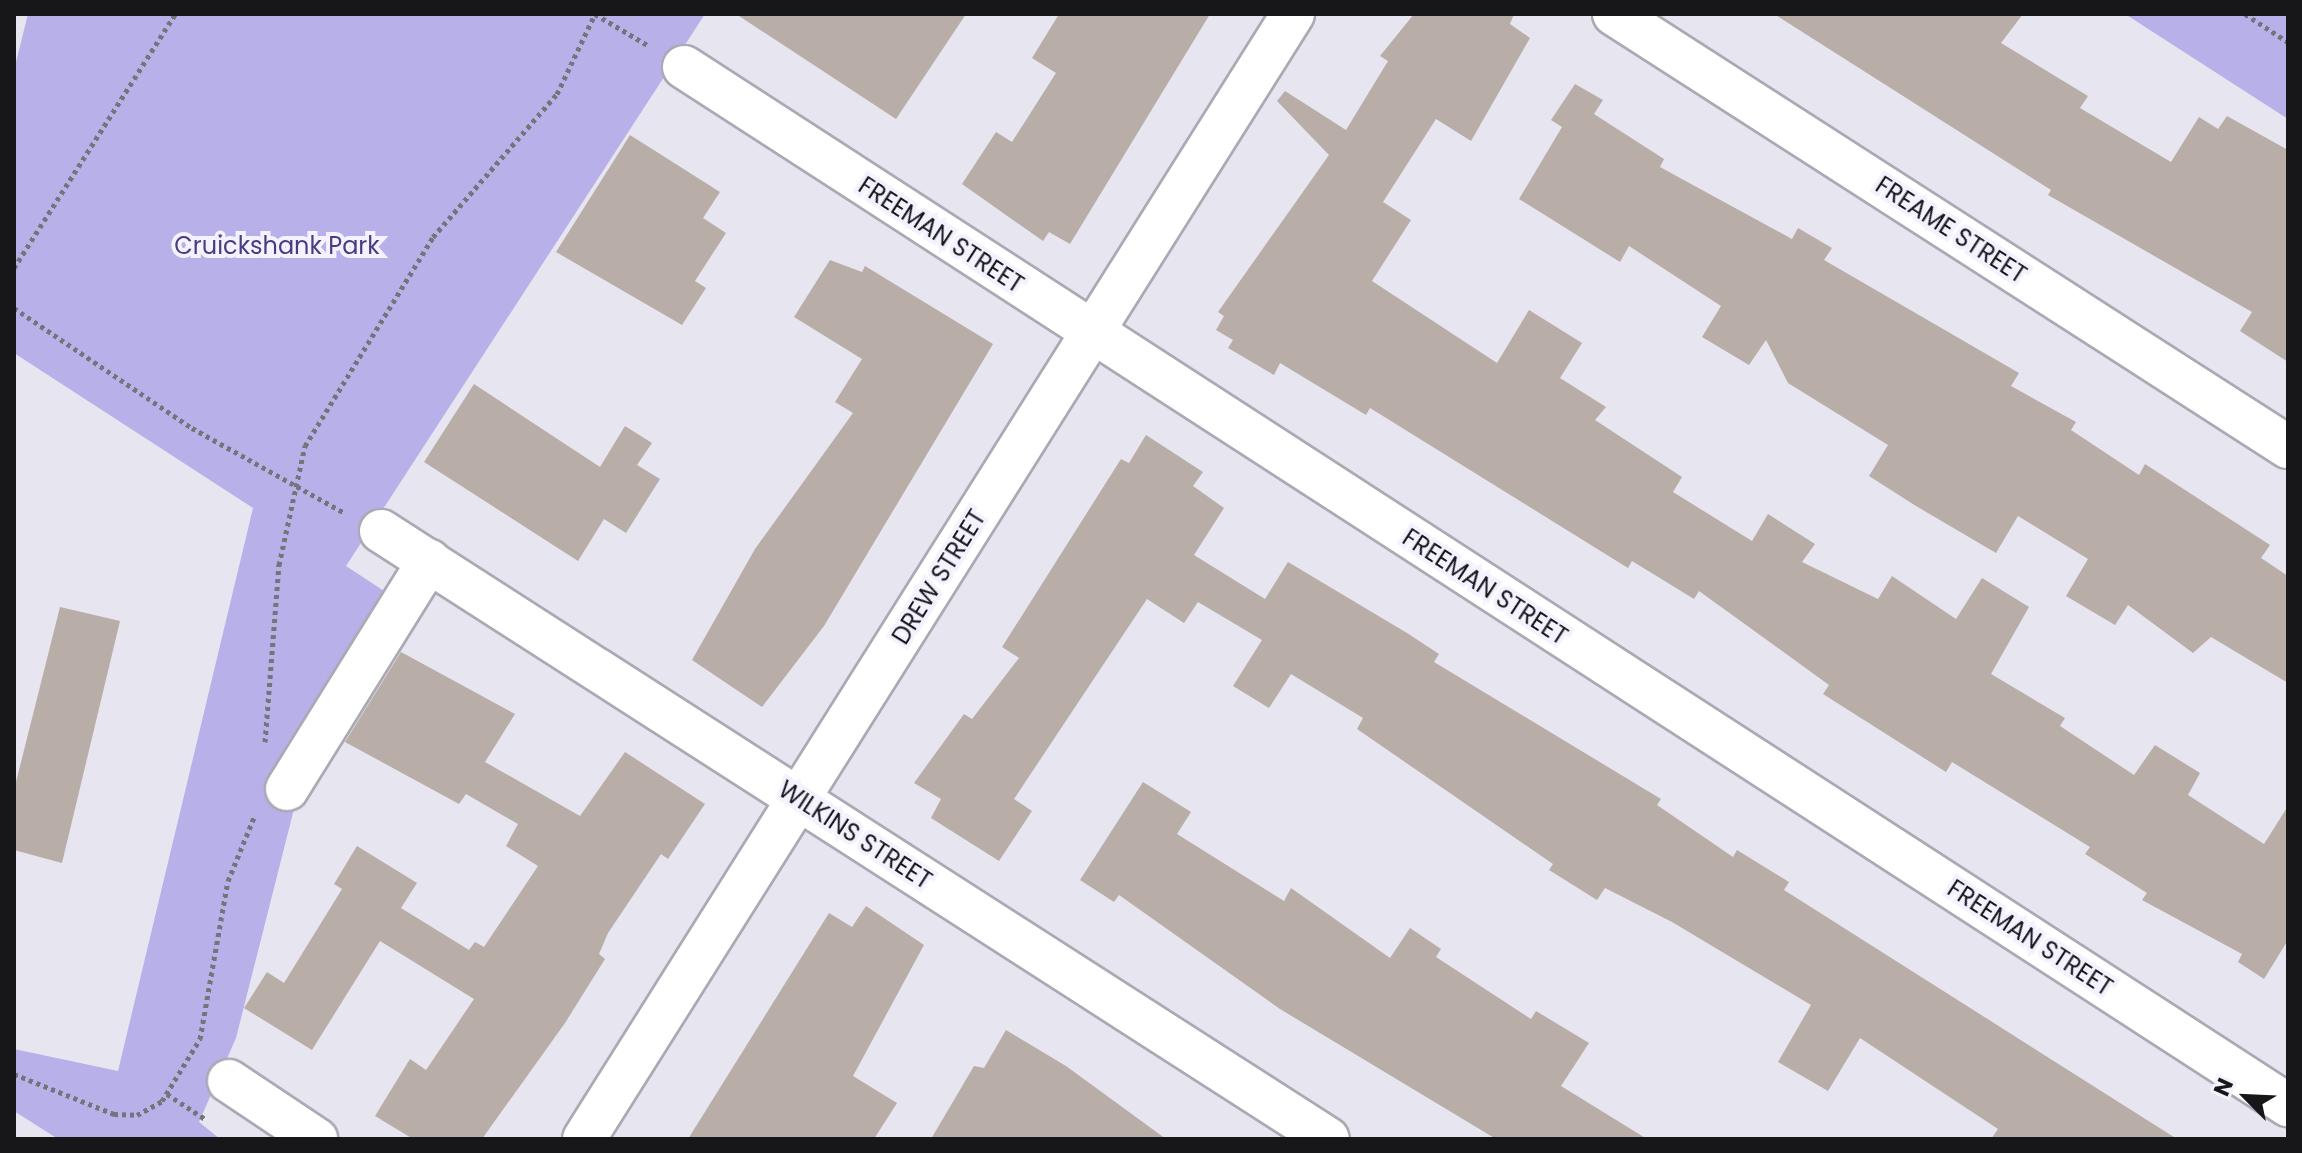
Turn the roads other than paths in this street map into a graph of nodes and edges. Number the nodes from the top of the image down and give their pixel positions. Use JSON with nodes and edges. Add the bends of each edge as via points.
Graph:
{"nodes":[{"id":1,"x":1293,"y":14,"type":"edge"},
{"id":2,"x":1614,"y":14,"type":"edge"},
{"id":3,"x":684,"y":67,"type":"road end"},
{"id":4,"x":1091,"y":334,"type":"junction"},
{"id":5,"x":2288,"y":447,"type":"edge"},
{"id":6,"x":381,"y":531,"type":"road end"},
{"id":7,"x":429,"y":561,"type":"junction"},
{"id":8,"x":269,"y":783,"type":"road end"},
{"id":9,"x":799,"y":800,"type":"junction"},
{"id":10,"x":229,"y":1081,"type":"dead end"},
{"id":11,"x":2288,"y":1105,"type":"edge"},
{"id":12,"x":316,"y":1139,"type":"edge"},
{"id":13,"x":584,"y":1139,"type":"edge"},
{"id":14,"x":1328,"y":1139,"type":"edge"}],
"edges":[{"from":1,"to":4,"type":"street","name":"DREW STREET"},
{"from":2,"to":5,"type":"street","name":"FREAME STREET"},
{"from":3,"to":4,"type":"street","name":"FREEMAN STREET"},
{"from":4,"to":9,"type":"street","name":"DREW STREET"},
{"from":4,"to":11,"type":"street","name":"FREEMAN STREET"},
{"from":6,"to":7,"type":"street","name":"WILKINS STREET"},
{"from":7,"to":8,"type":"street"},
{"from":7,"to":9,"type":"street","name":"WILKINS STREET"},
{"from":9,"to":13,"type":"street","name":"DREW STREET"},
{"from":9,"to":14,"type":"street","name":"WILKINS STREET"},
{"from":10,"to":12,"type":"street"}]}
